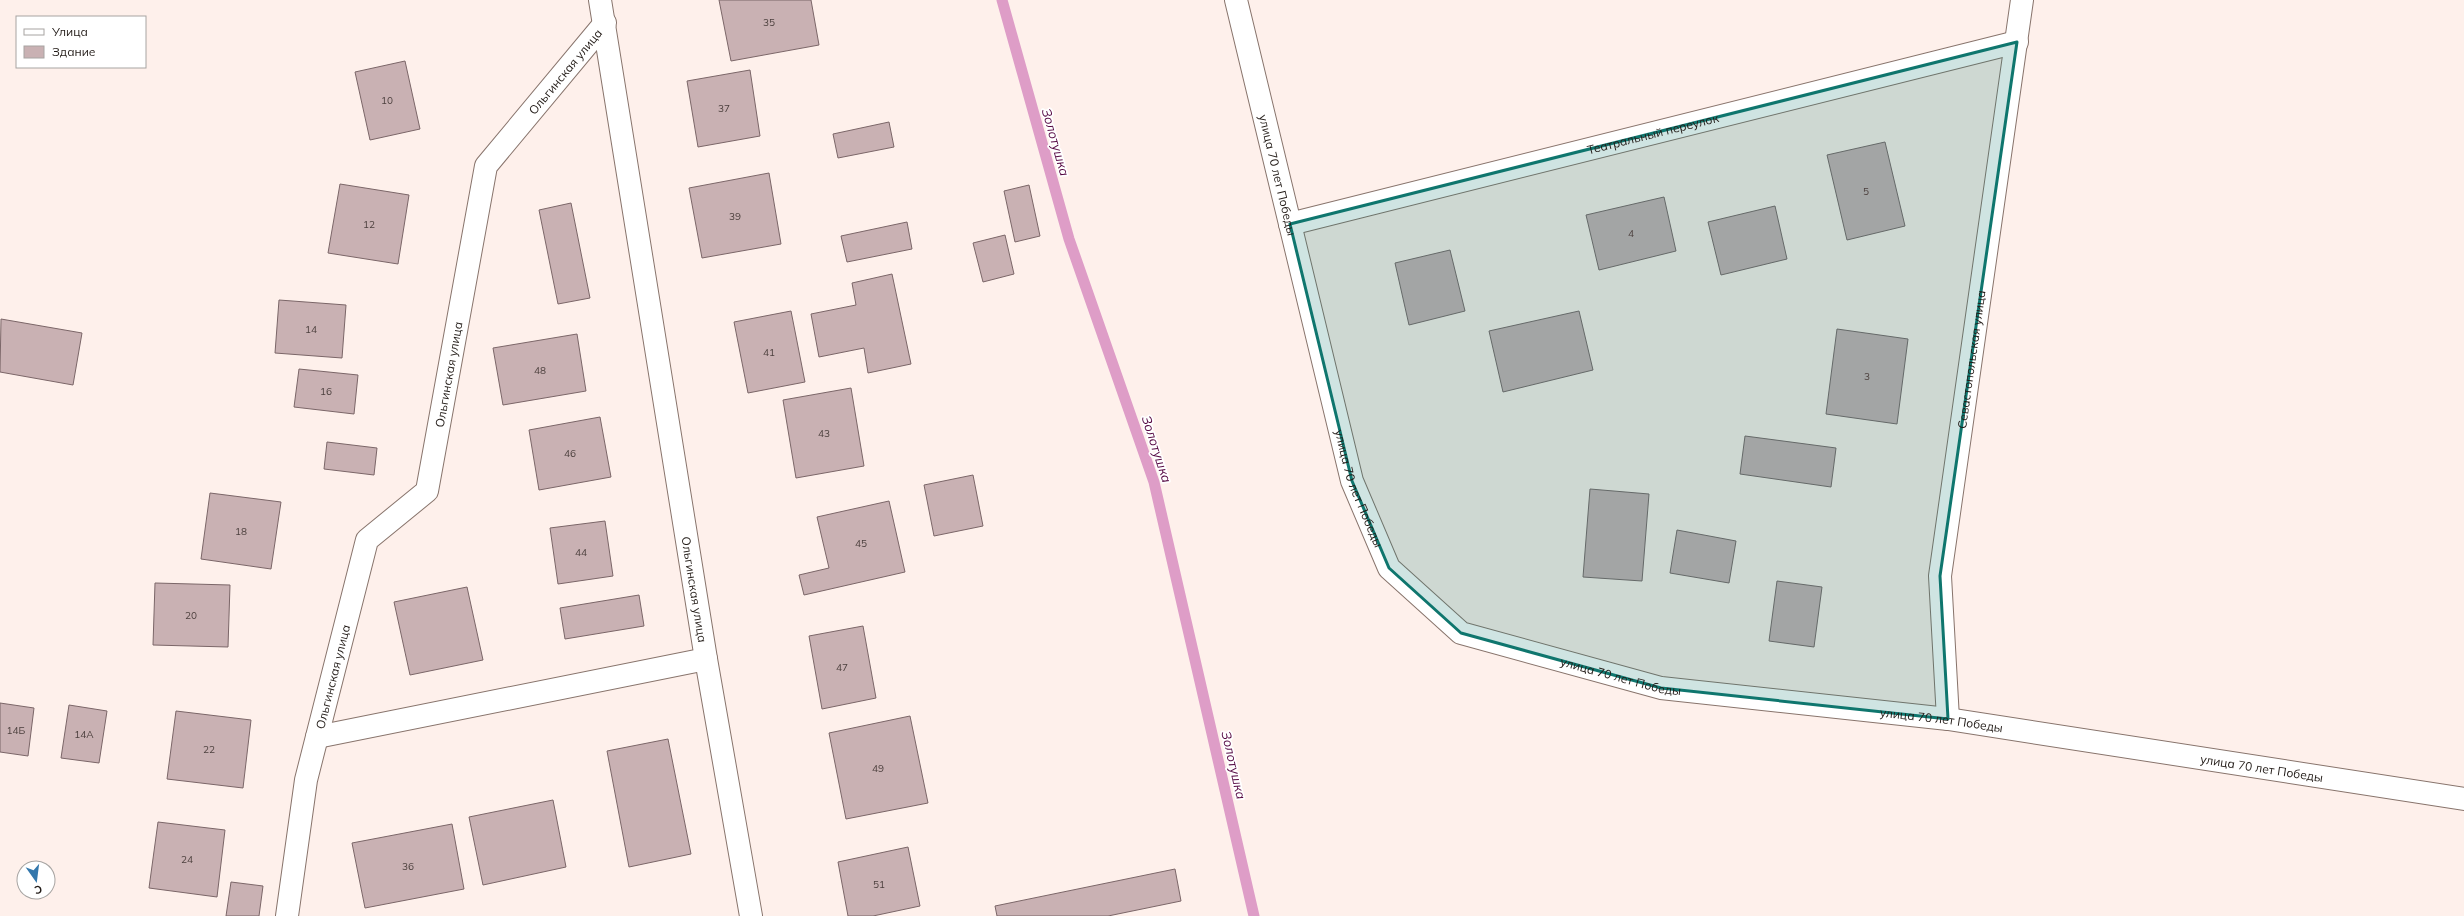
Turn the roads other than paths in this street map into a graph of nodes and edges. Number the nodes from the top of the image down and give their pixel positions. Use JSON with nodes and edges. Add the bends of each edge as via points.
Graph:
{"nodes":[{"id":1,"x":600,"y":0,"type":"edge"},
{"id":2,"x":1236,"y":0,"type":"edge"},
{"id":3,"x":2022,"y":0,"type":"edge"},
{"id":4,"x":605,"y":23,"type":"junction"},
{"id":5,"x":2017,"y":42,"type":"junction"},
{"id":6,"x":1290,"y":224,"type":"junction"},
{"id":7,"x":706,"y":659,"type":"junction"},
{"id":8,"x":1948,"y":719,"type":"junction"},
{"id":9,"x":317,"y":737,"type":"junction"},
{"id":10,"x":2464,"y":799,"type":"edge"},
{"id":11,"x":287,"y":916,"type":"edge"},
{"id":12,"x":751,"y":916,"type":"edge"}],
"edges":[{"from":1,"to":4,"type":"street","name":"Ольгинская улица"},
{"from":2,"to":6,"type":"street","name":"улица 70 лет Победы"},
{"from":3,"to":5,"type":"street","name":"Севастопольская улица"},
{"from":4,"to":7,"type":"street","name":"Ольгинская улица"},
{"from":4,"to":9,"type":"street","name":"Ольгинская улица","via":[[486,166],[427,491],[367,540]]},
{"from":5,"to":6,"type":"street","name":"Театральный переулок"},
{"from":5,"to":8,"type":"street","name":"Севастопольская улица","via":[[1940,576]]},
{"from":6,"to":8,"type":"street","name":"улица 70 лет Победы","via":[[1352,481],[1389,568],[1461,633],[1661,688]]},
{"from":7,"to":9,"type":"street","name":"Ольгинская улица"},
{"from":7,"to":12,"type":"street","name":"Ольгинская улица"},
{"from":8,"to":10,"type":"street","name":"улица 70 лет Победы"},
{"from":9,"to":11,"type":"street","name":"Ольгинская улица","via":[[306,780]]}]}
